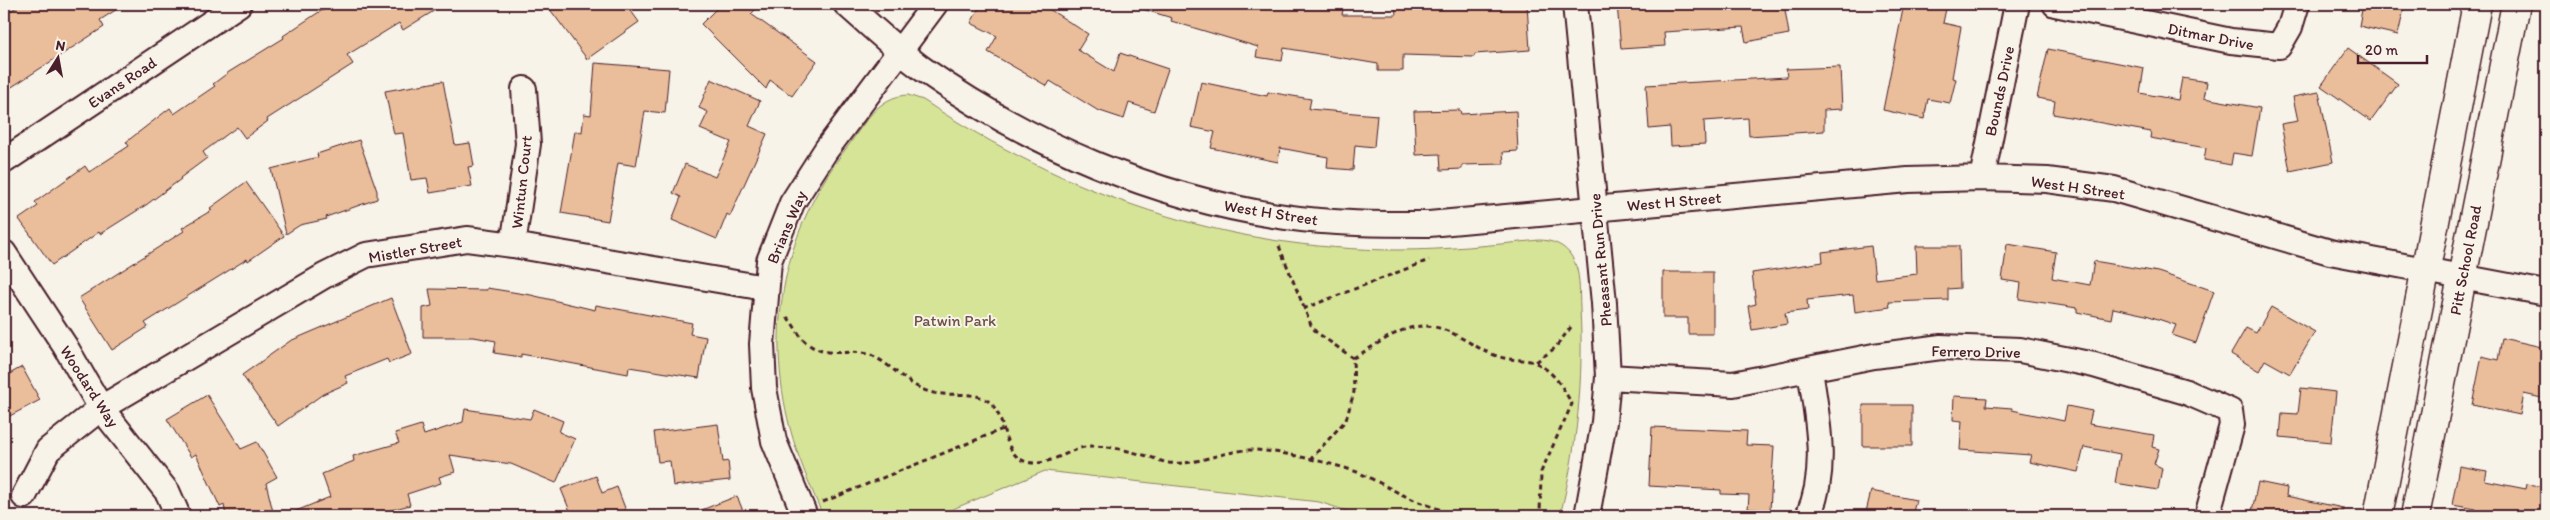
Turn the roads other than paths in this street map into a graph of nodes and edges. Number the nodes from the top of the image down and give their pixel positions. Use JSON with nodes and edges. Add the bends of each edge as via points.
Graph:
{"nodes":[{"id":1,"x":240,"y":4,"type":"edge"},
{"id":2,"x":846,"y":4,"type":"edge"},
{"id":3,"x":935,"y":4,"type":"edge"},
{"id":4,"x":1575,"y":4,"type":"edge"},
{"id":5,"x":2017,"y":4,"type":"edge"},
{"id":6,"x":2055,"y":4,"type":"edge"},
{"id":7,"x":2296,"y":4,"type":"edge"},
{"id":8,"x":2477,"y":4,"type":"edge"},
{"id":9,"x":2516,"y":4,"type":"edge"},
{"id":10,"x":900,"y":51,"type":"junction"},
{"id":11,"x":524,"y":88,"type":"dead end"},
{"id":12,"x":4,"y":161,"type":"edge"},
{"id":13,"x":1982,"y":178,"type":"junction"},
{"id":14,"x":1596,"y":208,"type":"junction"},
{"id":15,"x":514,"y":245,"type":"junction"},
{"id":16,"x":4,"y":253,"type":"edge"},
{"id":17,"x":2426,"y":270,"type":"junction"},
{"id":18,"x":2462,"y":276,"type":"junction"},
{"id":19,"x":765,"y":288,"type":"junction"},
{"id":20,"x":2546,"y":293,"type":"edge"},
{"id":21,"x":1810,"y":370,"type":"junction"},
{"id":22,"x":1608,"y":377,"type":"junction"},
{"id":23,"x":101,"y":408,"type":"junction"},
{"id":24,"x":24,"y":496,"type":"dead end"},
{"id":25,"x":813,"y":510,"type":"edge"},
{"id":26,"x":178,"y":516,"type":"edge"},
{"id":27,"x":1587,"y":516,"type":"edge"},
{"id":28,"x":1808,"y":516,"type":"edge"},
{"id":29,"x":2207,"y":516,"type":"edge"},
{"id":30,"x":2378,"y":516,"type":"edge"},
{"id":31,"x":2415,"y":516,"type":"edge"}],
"edges":[{"from":1,"to":12,"type":"street","name":"Evans Road"},
{"from":2,"to":10,"type":"street","name":"West H Street"},
{"from":3,"to":10,"type":"street","name":"Brians Way"},
{"from":4,"to":14,"type":"street","name":"Pheasant Run Drive"},
{"from":5,"to":13,"type":"street","name":"Bounds Drive"},
{"from":6,"to":7,"type":"street","name":"Ditmar Drive","via":[[2231,41],[2279,46],[2290,27]]},
{"from":8,"to":17,"type":"main road"},
{"from":9,"to":18,"type":"main road","name":"Pitt School Road"},
{"from":10,"to":14,"type":"street","name":"West H Street","via":[[1011,125],[1047,143],[1162,190],[1221,204],[1285,217],[1354,224],[1428,224]]},
{"from":10,"to":19,"type":"street","name":"Brians Way","via":[[826,150],[792,203],[769,261]]},
{"from":11,"to":15,"type":"street","name":"Wintun Court","via":[[528,144]]},
{"from":13,"to":14,"type":"street","name":"West H Street","via":[[1908,180]]},
{"from":13,"to":17,"type":"street","name":"West H Street","via":[[2047,180],[2114,189],[2330,252]]},
{"from":14,"to":22,"type":"street","name":"Pheasant Run Drive"},
{"from":15,"to":19,"type":"street","name":"Mistler Street"},
{"from":15,"to":23,"type":"street","name":"Mistler Street","via":[[467,239],[366,255],[324,276]]},
{"from":16,"to":23,"type":"street","name":"Woodard Way"},
{"from":17,"to":18,"type":"street","name":"West H Street"},
{"from":17,"to":30,"type":"main road"},
{"from":18,"to":20,"type":"street","name":"West H Street"},
{"from":18,"to":31,"type":"main road","name":"Pitt School Road"},
{"from":19,"to":25,"type":"street","name":"Brians Way","via":[[762,344],[768,417],[774,441]]},
{"from":21,"to":22,"type":"street","name":"Ferrero Drive","via":[[1733,384]]},
{"from":21,"to":28,"type":"street","via":[[1819,440],[1818,473]]},
{"from":21,"to":29,"type":"street","name":"Ferrero Drive","via":[[1874,356],[1941,347],[2020,350],[2094,365],[2186,392],[2230,411],[2232,425]]},
{"from":22,"to":27,"type":"street","name":"Pheasant Run Drive","via":[[1604,422]]},
{"from":23,"to":24,"type":"street","name":"Mistler Street","via":[[48,450]]},
{"from":23,"to":26,"type":"street","name":"Woodard Way","via":[[168,493]]}]}
